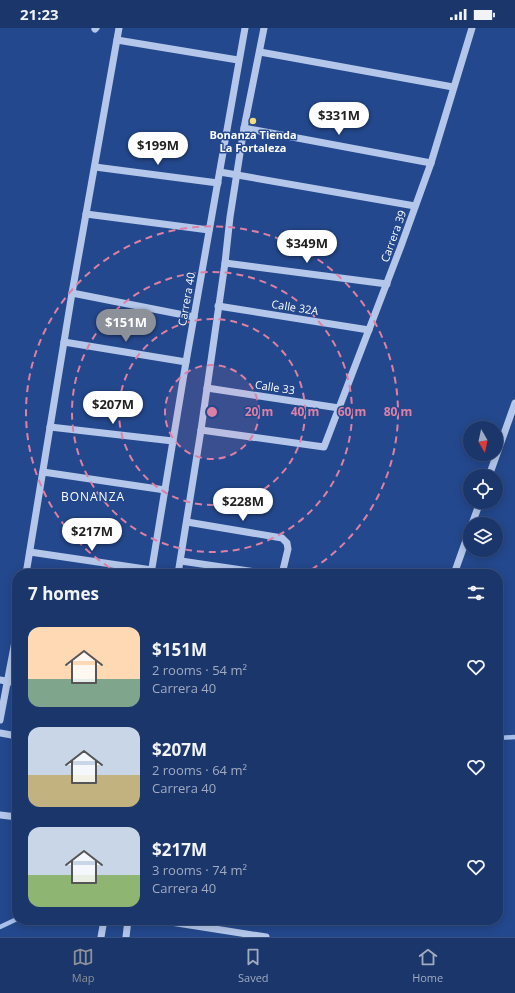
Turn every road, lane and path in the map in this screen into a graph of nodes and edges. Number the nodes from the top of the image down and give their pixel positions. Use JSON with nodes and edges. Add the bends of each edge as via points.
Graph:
{"nodes":[{"id":1,"x":119,"y":28,"type":"edge"},
{"id":2,"x":245,"y":28,"type":"edge"},
{"id":3,"x":264,"y":28,"type":"edge"},
{"id":4,"x":472,"y":28,"type":"edge"},
{"id":5,"x":117,"y":40,"type":"junction"},
{"id":6,"x":260,"y":52,"type":"junction"},
{"id":7,"x":238,"y":60,"type":"junction"},
{"id":8,"x":453,"y":87,"type":"junction"},
{"id":9,"x":244,"y":128,"type":"junction"},
{"id":10,"x":431,"y":163,"type":"junction"},
{"id":11,"x":95,"y":167,"type":"junction"},
{"id":12,"x":220,"y":172,"type":"junction"},
{"id":13,"x":237,"y":174,"type":"junction"},
{"id":14,"x":218,"y":183,"type":"junction"},
{"id":15,"x":415,"y":206,"type":"junction"},
{"id":16,"x":86,"y":214,"type":"junction"},
{"id":17,"x":209,"y":230,"type":"junction"},
{"id":18,"x":225,"y":263,"type":"junction"},
{"id":19,"x":387,"y":284,"type":"junction"},
{"id":20,"x":72,"y":293,"type":"junction"},
{"id":21,"x":218,"y":306,"type":"junction"},
{"id":22,"x":194,"y":317,"type":"junction"},
{"id":23,"x":369,"y":330,"type":"junction"},
{"id":24,"x":64,"y":342,"type":"junction"},
{"id":25,"x":186,"y":362,"type":"junction"},
{"id":26,"x":207,"y":388,"type":"junction"},
{"id":27,"x":515,"y":403,"type":"edge"},
{"id":28,"x":339,"y":408,"type":"junction"},
{"id":29,"x":50,"y":427,"type":"junction"},
{"id":30,"x":201,"y":430,"type":"junction"},
{"id":31,"x":173,"y":441,"type":"junction"},
{"id":32,"x":491,"y":469,"type":"edge"},
{"id":33,"x":43,"y":472,"type":"junction"},
{"id":34,"x":165,"y":490,"type":"junction"},
{"id":35,"x":187,"y":522,"type":"junction"},
{"id":36,"x":463,"y":549,"type":"edge"},
{"id":37,"x":30,"y":552,"type":"junction"},
{"id":38,"x":181,"y":561,"type":"junction"},
{"id":39,"x":27,"y":569,"type":"edge"},
{"id":40,"x":134,"y":569,"type":"edge"},
{"id":41,"x":152,"y":569,"type":"edge"},
{"id":42,"x":179,"y":569,"type":"edge"},
{"id":43,"x":235,"y":569,"type":"edge"},
{"id":44,"x":283,"y":569,"type":"edge"},
{"id":45,"x":456,"y":569,"type":"edge"},
{"id":46,"x":12,"y":659,"type":"edge"},
{"id":47,"x":0,"y":680,"type":"edge"},
{"id":48,"x":8,"y":682,"type":"junction"},
{"id":49,"x":12,"y":682,"type":"edge"},
{"id":50,"x":0,"y":720,"type":"edge"},
{"id":51,"x":0,"y":733,"type":"edge"},
{"id":52,"x":12,"y":735,"type":"edge"},
{"id":53,"x":0,"y":815,"type":"edge"},
{"id":54,"x":12,"y":816,"type":"edge"},
{"id":55,"x":103,"y":925,"type":"edge"},
{"id":56,"x":127,"y":925,"type":"edge"},
{"id":57,"x":190,"y":925,"type":"edge"},
{"id":58,"x":101,"y":937,"type":"edge"},
{"id":59,"x":126,"y":937,"type":"edge"},
{"id":60,"x":266,"y":937,"type":"edge"}],
"edges":[{"from":1,"to":5,"type":"street"},
{"from":2,"to":7,"type":"street","name":"Carrera 40"},
{"from":3,"to":6,"type":"street"},
{"from":4,"to":8,"type":"street","name":"Carrera 39"},
{"from":5,"to":7,"type":"street"},
{"from":5,"to":11,"type":"street"},
{"from":6,"to":8,"type":"street"},
{"from":6,"to":9,"type":"street"},
{"from":7,"to":12,"type":"street","name":"Carrera 40"},
{"from":8,"to":10,"type":"street","name":"Carrera 39"},
{"from":9,"to":10,"type":"street"},
{"from":9,"to":13,"type":"street"},
{"from":10,"to":15,"type":"street","name":"Carrera 39"},
{"from":11,"to":14,"type":"street"},
{"from":11,"to":16,"type":"street"},
{"from":12,"to":13,"type":"street"},
{"from":12,"to":14,"type":"street","name":"Carrera 40"},
{"from":13,"to":15,"type":"street"},
{"from":13,"to":18,"type":"street"},
{"from":14,"to":17,"type":"street","name":"Carrera 40"},
{"from":15,"to":19,"type":"street","name":"Carrera 39"},
{"from":16,"to":17,"type":"street"},
{"from":16,"to":20,"type":"street"},
{"from":17,"to":22,"type":"street","name":"Carrera 40"},
{"from":18,"to":19,"type":"street"},
{"from":18,"to":21,"type":"street"},
{"from":19,"to":23,"type":"street","name":"Carrera 39"},
{"from":20,"to":22,"type":"street"},
{"from":20,"to":24,"type":"street"},
{"from":21,"to":23,"type":"street","name":"Calle 32A"},
{"from":21,"to":26,"type":"street"},
{"from":22,"to":25,"type":"street","name":"Carrera 40"},
{"from":23,"to":28,"type":"street","name":"Carrera 39"},
{"from":24,"to":25,"type":"street"},
{"from":24,"to":29,"type":"street"},
{"from":25,"to":31,"type":"street","name":"Carrera 40"},
{"from":26,"to":28,"type":"street","name":"Calle 33"},
{"from":26,"to":30,"type":"street"},
{"from":27,"to":32,"type":"street"},
{"from":28,"to":30,"type":"street","name":"Carrera 39","via":[[324,447]]},
{"from":29,"to":31,"type":"street"},
{"from":29,"to":33,"type":"street"},
{"from":30,"to":35,"type":"street"},
{"from":31,"to":34,"type":"street","name":"Carrera 40"},
{"from":33,"to":34,"type":"street"},
{"from":33,"to":37,"type":"street"},
{"from":34,"to":41,"type":"street","name":"Carrera 40"},
{"from":35,"to":38,"type":"street"},
{"from":35,"to":44,"type":"street","via":[[282,538],[287,543],[288,550]]},
{"from":36,"to":45,"type":"street"},
{"from":37,"to":39,"type":"street"},
{"from":37,"to":40,"type":"street"},
{"from":38,"to":42,"type":"street"},
{"from":38,"to":43,"type":"street"},
{"from":46,"to":48,"type":"street"},
{"from":47,"to":48,"type":"street"},
{"from":48,"to":49,"type":"street"},
{"from":48,"to":50,"type":"street"},
{"from":51,"to":52,"type":"street"},
{"from":53,"to":54,"type":"street"},
{"from":55,"to":58,"type":"street"},
{"from":56,"to":59,"type":"street"},
{"from":57,"to":60,"type":"street"}]}
